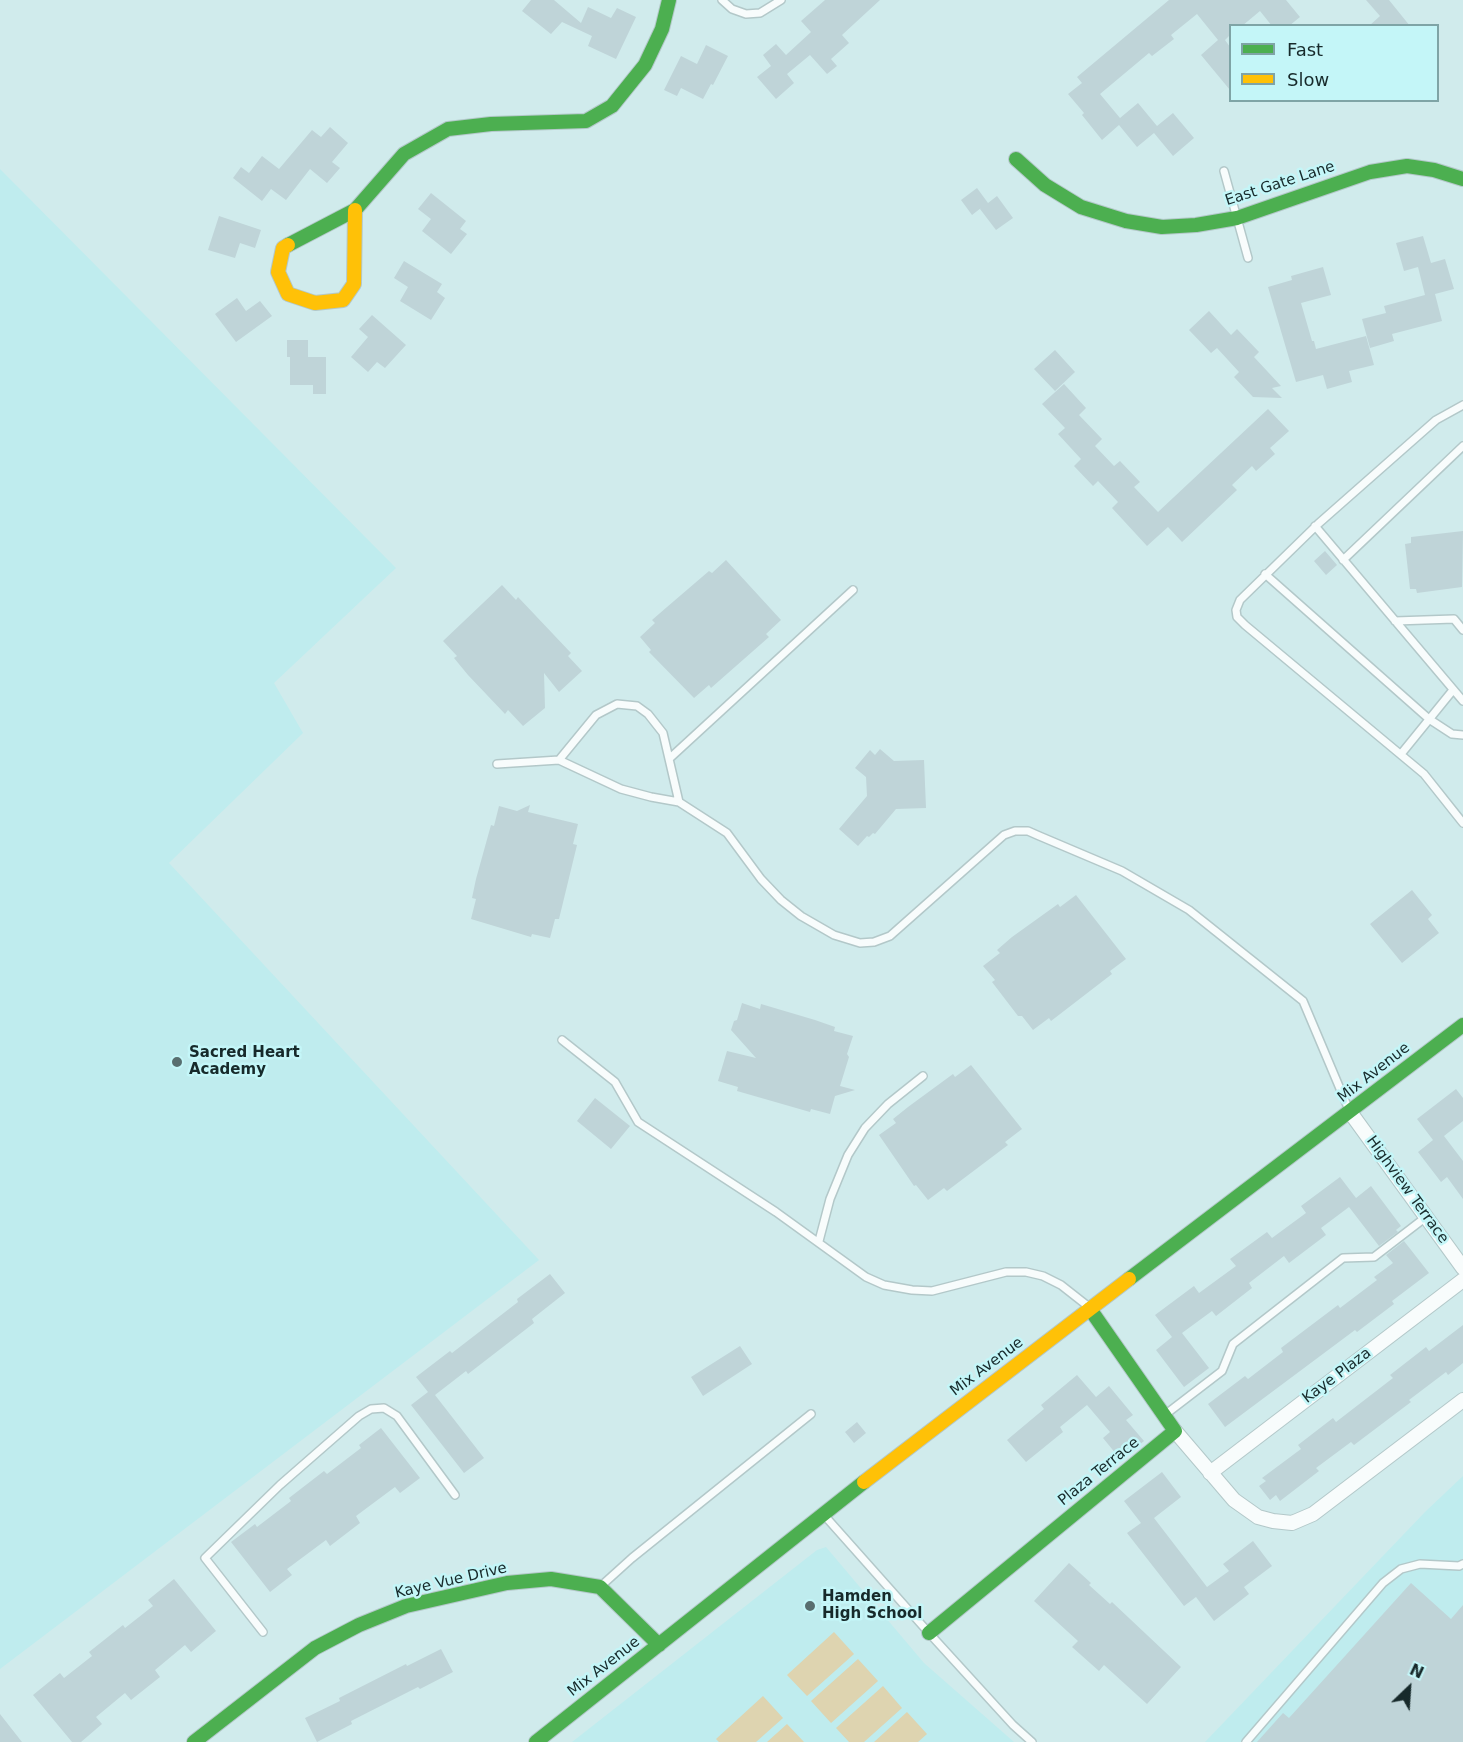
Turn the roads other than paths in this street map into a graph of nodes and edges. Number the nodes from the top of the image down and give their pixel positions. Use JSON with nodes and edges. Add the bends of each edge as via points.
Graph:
{"nodes":[{"id":1,"x":669,"y":0,"type":"edge"},
{"id":2,"x":722,"y":0,"type":"edge"},
{"id":3,"x":782,"y":0,"type":"edge"},
{"id":4,"x":1016,"y":159,"type":"dead end"},
{"id":5,"x":1224,"y":171,"type":"dead end"},
{"id":6,"x":1463,"y":179,"type":"edge"},
{"id":7,"x":355,"y":210,"type":"junction"},
{"id":8,"x":1237,"y":218,"type":"junction"},
{"id":9,"x":1248,"y":258,"type":"dead end"},
{"id":10,"x":1463,"y":405,"type":"edge"},
{"id":11,"x":1463,"y":446,"type":"edge"},
{"id":12,"x":1315,"y":526,"type":"junction"},
{"id":13,"x":1344,"y":560,"type":"junction"},
{"id":14,"x":1266,"y":574,"type":"junction"},
{"id":15,"x":853,"y":590,"type":"dead end"},
{"id":16,"x":1395,"y":621,"type":"junction"},
{"id":17,"x":1463,"y":630,"type":"edge"},
{"id":18,"x":1454,"y":690,"type":"junction"},
{"id":19,"x":1463,"y":701,"type":"edge"},
{"id":20,"x":1429,"y":719,"type":"junction"},
{"id":21,"x":1463,"y":735,"type":"edge"},
{"id":22,"x":1401,"y":754,"type":"junction"},
{"id":23,"x":670,"y":758,"type":"junction"},
{"id":24,"x":559,"y":760,"type":"junction"},
{"id":25,"x":497,"y":764,"type":"dead end"},
{"id":26,"x":679,"y":802,"type":"junction"},
{"id":27,"x":1463,"y":823,"type":"edge"},
{"id":28,"x":1463,"y":1025,"type":"edge"},
{"id":29,"x":562,"y":1040,"type":"dead end"},
{"id":30,"x":923,"y":1076,"type":"dead end"},
{"id":31,"x":1350,"y":1112,"type":"junction"},
{"id":32,"x":1426,"y":1217,"type":"junction"},
{"id":33,"x":819,"y":1241,"type":"junction"},
{"id":34,"x":1463,"y":1268,"type":"edge"},
{"id":35,"x":1463,"y":1280,"type":"edge"},
{"id":36,"x":1090,"y":1309,"type":"junction"},
{"id":37,"x":1463,"y":1400,"type":"edge"},
{"id":38,"x":811,"y":1414,"type":"dead end"},
{"id":39,"x":1164,"y":1416,"type":"junction"},
{"id":40,"x":1175,"y":1431,"type":"junction"},
{"id":41,"x":1210,"y":1473,"type":"junction"},
{"id":42,"x":455,"y":1494,"type":"dead end"},
{"id":43,"x":822,"y":1513,"type":"junction"},
{"id":44,"x":1463,"y":1564,"type":"edge"},
{"id":45,"x":600,"y":1587,"type":"junction"},
{"id":46,"x":263,"y":1632,"type":"dead end"},
{"id":47,"x":929,"y":1633,"type":"junction"},
{"id":48,"x":659,"y":1645,"type":"junction"},
{"id":49,"x":194,"y":1742,"type":"edge"},
{"id":50,"x":536,"y":1742,"type":"edge"},
{"id":51,"x":1032,"y":1742,"type":"edge"},
{"id":52,"x":1246,"y":1742,"type":"edge"}],
"edges":[{"from":1,"to":7,"type":"street","via":[[662,29],[645,65],[612,106],[586,121],[491,123],[448,129],[404,154]]},
{"from":2,"to":3,"type":"lane","via":[[746,14],[760,13]]},
{"from":4,"to":8,"type":"street","name":"East Gate Lane","via":[[1045,185],[1081,207],[1126,221],[1162,227]]},
{"from":5,"to":8,"type":"lane"},
{"from":6,"to":8,"type":"street","name":"East Gate Lane","via":[[1407,166],[1370,172]]},
{"from":7,"to":7,"type":"street","via":[[354,284],[344,300],[315,303],[288,294],[278,272],[284,248]]},
{"from":8,"to":9,"type":"lane"},
{"from":10,"to":12,"type":"lane","via":[[1436,420]]},
{"from":11,"to":13,"type":"lane"},
{"from":12,"to":13,"type":"lane"},
{"from":12,"to":14,"type":"lane"},
{"from":13,"to":16,"type":"lane"},
{"from":14,"to":20,"type":"lane"},
{"from":14,"to":22,"type":"lane","via":[[1240,600],[1237,617]]},
{"from":15,"to":23,"type":"lane"},
{"from":16,"to":17,"type":"lane","via":[[1454,619]]},
{"from":16,"to":18,"type":"lane"},
{"from":18,"to":19,"type":"lane"},
{"from":18,"to":20,"type":"lane"},
{"from":20,"to":21,"type":"lane","via":[[1452,734]]},
{"from":20,"to":22,"type":"lane"},
{"from":22,"to":27,"type":"lane","via":[[1424,774]]},
{"from":23,"to":24,"type":"lane","via":[[663,733],[648,714],[637,706],[617,704],[596,715]]},
{"from":23,"to":26,"type":"lane"},
{"from":24,"to":25,"type":"lane"},
{"from":24,"to":26,"type":"lane","via":[[621,789]]},
{"from":26,"to":31,"type":"lane","via":[[727,833],[761,879],[801,916],[834,935],[860,943],[890,936],[994,843],[1015,831],[1028,831],[1094,858],[1189,910],[1303,1001]]},
{"from":28,"to":31,"type":"street","name":"Mix Avenue"},
{"from":29,"to":33,"type":"lane","via":[[615,1082],[638,1122]]},
{"from":30,"to":33,"type":"lane","via":[[865,1128],[848,1155],[830,1199]]},
{"from":31,"to":32,"type":"street","name":"Highview Terrace"},
{"from":31,"to":36,"type":"street","name":"Mix Avenue"},
{"from":32,"to":34,"type":"street","name":"Highview Terrace"},
{"from":32,"to":39,"type":"lane","via":[[1374,1257],[1343,1258],[1233,1344],[1222,1371]]},
{"from":33,"to":36,"type":"lane","via":[[866,1277],[884,1285],[932,1291],[1006,1272],[1026,1272],[1061,1285]]},
{"from":35,"to":41,"type":"street","name":"Kaye Plaza"},
{"from":36,"to":39,"type":"street"},
{"from":36,"to":43,"type":"street","name":"Mix Avenue"},
{"from":37,"to":41,"type":"street","via":[[1313,1514],[1292,1523],[1273,1521],[1248,1511]]},
{"from":38,"to":45,"type":"lane"},
{"from":39,"to":40,"type":"street"},
{"from":40,"to":41,"type":"street"},
{"from":40,"to":47,"type":"street","name":"Plaza Terrace"},
{"from":42,"to":46,"type":"lane","via":[[398,1416],[384,1408],[371,1409],[359,1416],[205,1558]]},
{"from":43,"to":47,"type":"lane"},
{"from":43,"to":48,"type":"street","name":"Mix Avenue"},
{"from":44,"to":52,"type":"lane","via":[[1420,1564],[1401,1569],[1383,1583]]},
{"from":45,"to":48,"type":"street"},
{"from":45,"to":49,"type":"street","name":"Kaye Vue Drive","via":[[551,1579],[507,1583],[406,1606],[315,1648]]},
{"from":47,"to":51,"type":"lane"},
{"from":48,"to":50,"type":"street","name":"Mix Avenue"}]}
